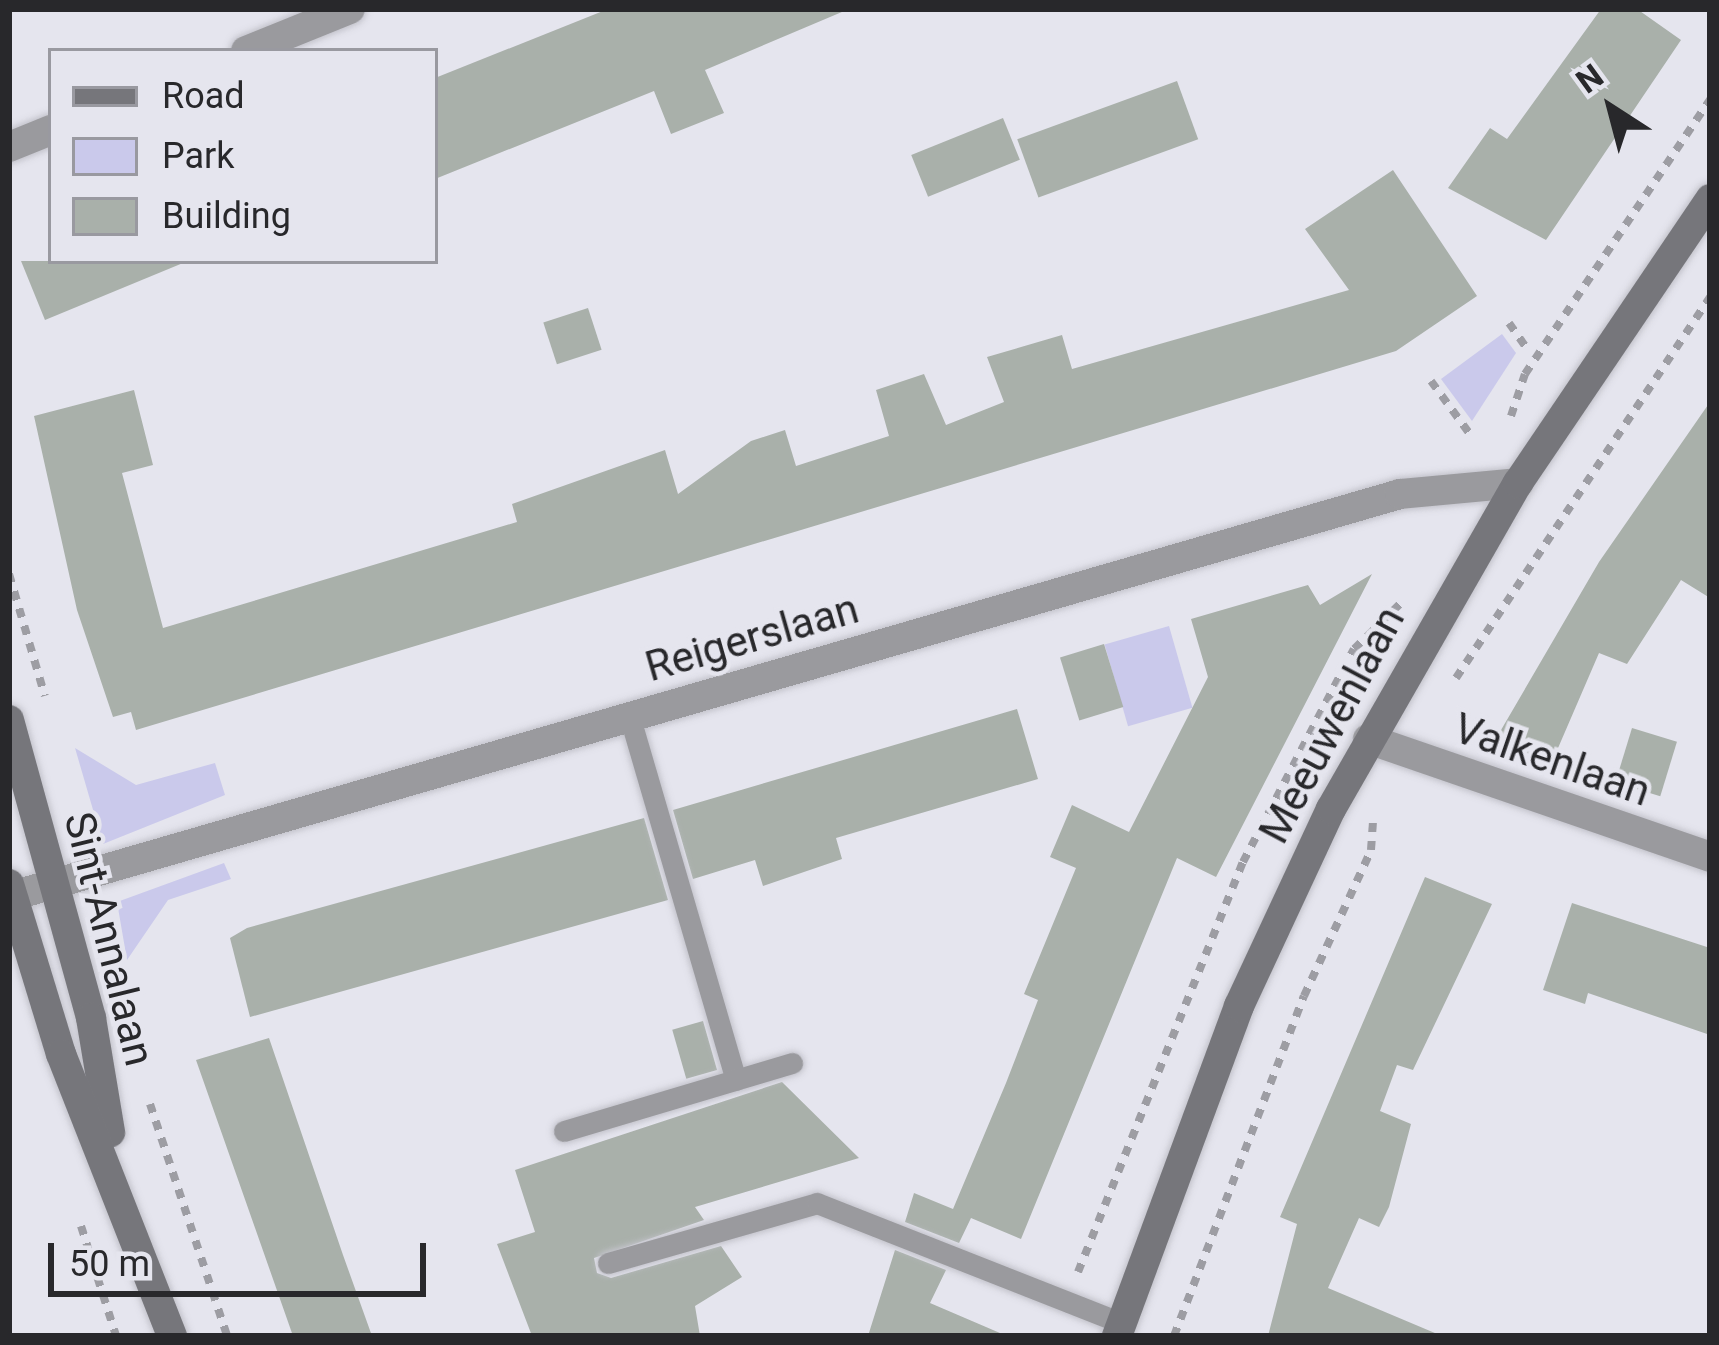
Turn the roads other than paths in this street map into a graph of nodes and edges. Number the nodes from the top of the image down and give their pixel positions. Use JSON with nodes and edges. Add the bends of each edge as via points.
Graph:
{"nodes":[{"id":1,"x":350,"y":9,"type":"edge"},
{"id":2,"x":253,"y":48,"type":"edge"},
{"id":3,"x":48,"y":131,"type":"edge"},
{"id":4,"x":9,"y":147,"type":"edge"},
{"id":5,"x":1710,"y":199,"type":"edge"},
{"id":6,"x":1518,"y":484,"type":"junction"},
{"id":7,"x":630,"y":718,"type":"junction"},
{"id":8,"x":9,"y":721,"type":"edge"},
{"id":9,"x":1368,"y":739,"type":"junction"},
{"id":10,"x":1710,"y":857,"type":"edge"},
{"id":11,"x":54,"y":883,"type":"junction"},
{"id":12,"x":11,"y":890,"type":"edge"},
{"id":13,"x":792,"y":1063,"type":"dead end"},
{"id":14,"x":736,"y":1080,"type":"junction"},
{"id":15,"x":564,"y":1131,"type":"dead end"},
{"id":16,"x":118,"y":1179,"type":"junction"},
{"id":17,"x":608,"y":1263,"type":"dead end"},
{"id":18,"x":1119,"y":1329,"type":"edge"},
{"id":19,"x":172,"y":1336,"type":"edge"}],
"edges":[{"from":1,"to":2,"type":"street"},
{"from":3,"to":4,"type":"street"},
{"from":5,"to":6,"type":"street","name":"Meeuwenlaan"},
{"from":6,"to":7,"type":"street","name":"Reigerslaan","via":[[1400,494]]},
{"from":6,"to":9,"type":"street","name":"Meeuwenlaan"},
{"from":7,"to":11,"type":"street","name":"Reigerslaan"},
{"from":7,"to":14,"type":"lane"},
{"from":8,"to":11,"type":"street","name":"Sint-Annalaan"},
{"from":9,"to":10,"type":"street","name":"Valkenlaan"},
{"from":9,"to":18,"type":"street","name":"Meeuwenlaan","via":[[1239,1006]]},
{"from":11,"to":12,"type":"street","name":"Reigerslaan"},
{"from":11,"to":16,"type":"street","name":"Sint-Annalaan","via":[[92,1018]]},
{"from":12,"to":16,"type":"street","name":"Sint-Annalaan","via":[[61,1054]]},
{"from":13,"to":14,"type":"lane"},
{"from":14,"to":15,"type":"lane"},
{"from":16,"to":19,"type":"street","name":"Sint-Annalaan"},
{"from":17,"to":18,"type":"lane","via":[[817,1203]]}]}
